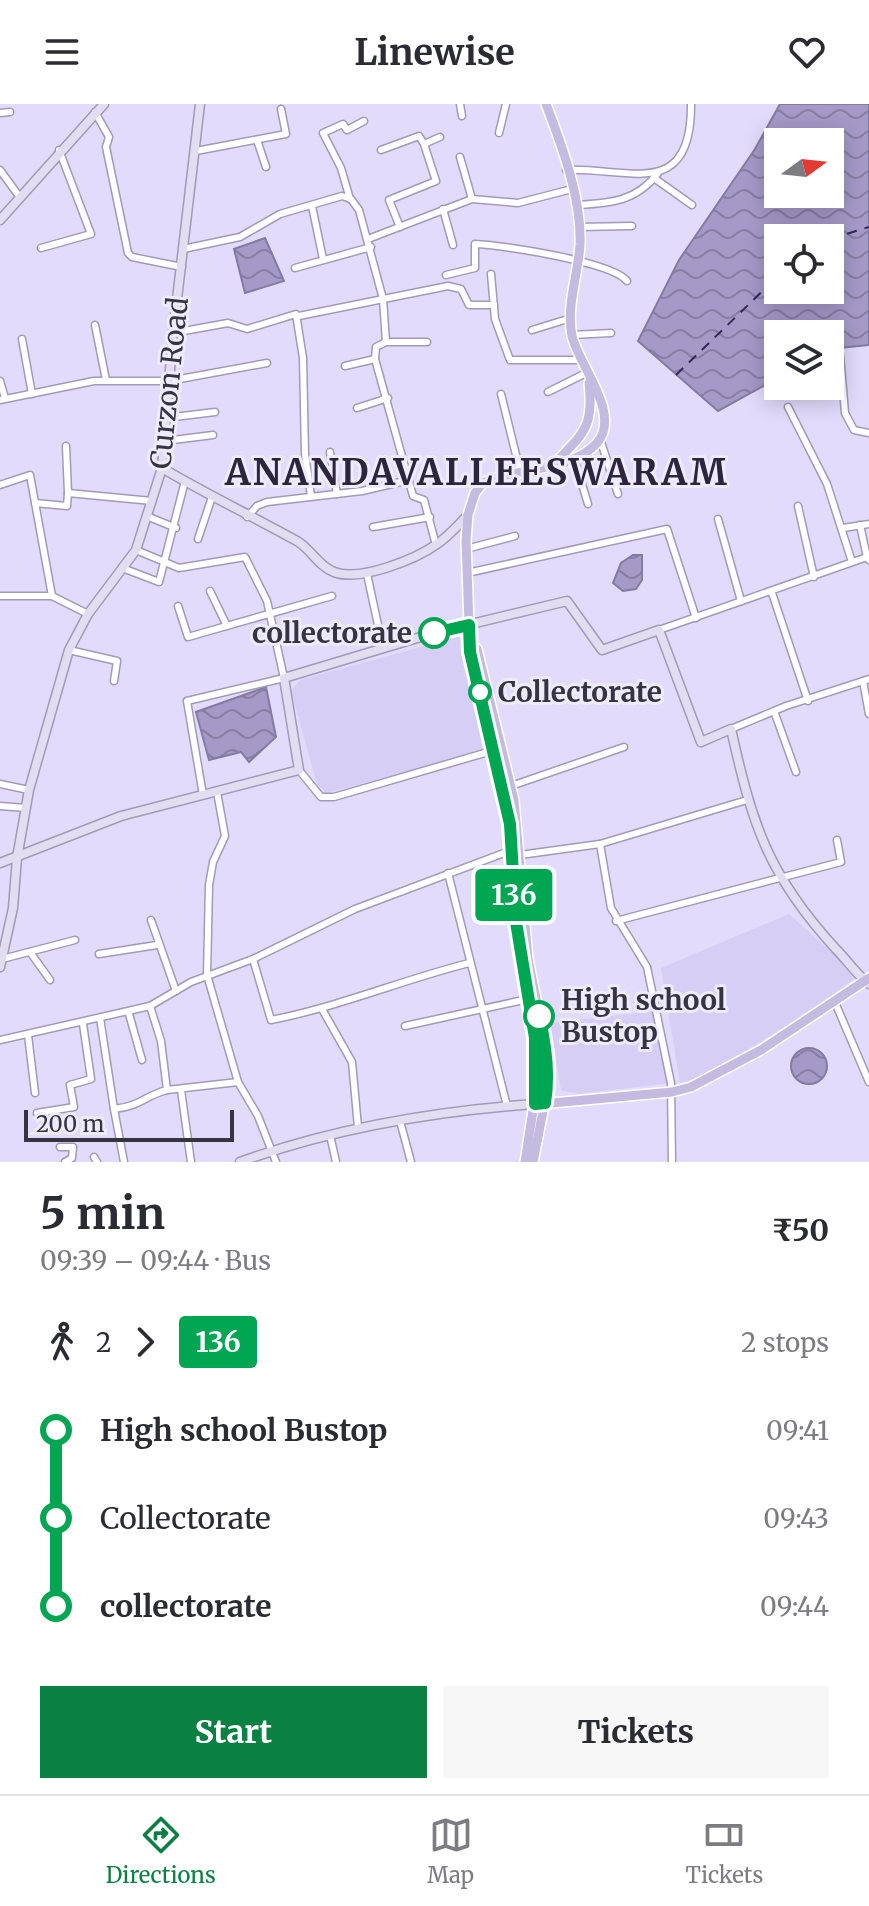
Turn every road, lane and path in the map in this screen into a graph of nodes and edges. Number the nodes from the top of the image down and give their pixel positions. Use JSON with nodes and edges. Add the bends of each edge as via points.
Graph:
{"nodes":[{"id":1,"x":104,"y":104,"type":"edge"},
{"id":2,"x":200,"y":104,"type":"edge"},
{"id":3,"x":460,"y":104,"type":"edge"},
{"id":4,"x":506,"y":104,"type":"edge"},
{"id":5,"x":546,"y":104,"type":"edge"},
{"id":6,"x":691,"y":104,"type":"edge"},
{"id":7,"x":281,"y":109,"type":"dead end"},
{"id":8,"x":10,"y":112,"type":"dead end"},
{"id":9,"x":95,"y":112,"type":"junction"},
{"id":10,"x":0,"y":113,"type":"edge"},
{"id":11,"x":462,"y":116,"type":"dead end"},
{"id":12,"x":364,"y":121,"type":"dead end"},
{"id":13,"x":499,"y":133,"type":"dead end"},
{"id":14,"x":440,"y":137,"type":"dead end"},
{"id":15,"x":257,"y":140,"type":"junction"},
{"id":16,"x":424,"y":144,"type":"junction"},
{"id":17,"x":59,"y":150,"type":"junction"},
{"id":18,"x":381,"y":150,"type":"dead end"},
{"id":19,"x":196,"y":151,"type":"junction"},
{"id":20,"x":460,"y":157,"type":"dead end"},
{"id":21,"x":266,"y":167,"type":"dead end"},
{"id":22,"x":0,"y":170,"type":"edge"},
{"id":23,"x":566,"y":170,"type":"junction"},
{"id":24,"x":656,"y":175,"type":"junction"},
{"id":25,"x":572,"y":189,"type":"junction"},
{"id":26,"x":19,"y":196,"type":"junction"},
{"id":27,"x":351,"y":199,"type":"junction"},
{"id":28,"x":472,"y":199,"type":"junction"},
{"id":29,"x":576,"y":205,"type":"junction"},
{"id":30,"x":692,"y":205,"type":"dead end"},
{"id":31,"x":312,"y":206,"type":"junction"},
{"id":32,"x":443,"y":209,"type":"junction"},
{"id":33,"x":0,"y":220,"type":"edge"},
{"id":34,"x":632,"y":226,"type":"dead end"},
{"id":35,"x":400,"y":227,"type":"junction"},
{"id":36,"x":578,"y":227,"type":"junction"},
{"id":37,"x":368,"y":239,"type":"junction"},
{"id":38,"x":453,"y":245,"type":"dead end"},
{"id":39,"x":371,"y":247,"type":"junction"},
{"id":40,"x":41,"y":248,"type":"dead end"},
{"id":41,"x":183,"y":249,"type":"junction"},
{"id":42,"x":323,"y":259,"type":"junction"},
{"id":43,"x":577,"y":262,"type":"junction"},
{"id":44,"x":182,"y":267,"type":"junction"},
{"id":45,"x":295,"y":268,"type":"dead end"},
{"id":46,"x":491,"y":274,"type":"dead end"},
{"id":47,"x":446,"y":275,"type":"dead end"},
{"id":48,"x":627,"y":281,"type":"dead end"},
{"id":49,"x":383,"y":299,"type":"junction"},
{"id":50,"x":494,"y":305,"type":"junction"},
{"id":51,"x":299,"y":316,"type":"junction"},
{"id":52,"x":571,"y":318,"type":"junction"},
{"id":53,"x":95,"y":325,"type":"dead end"},
{"id":54,"x":532,"y":330,"type":"dead end"},
{"id":55,"x":173,"y":333,"type":"junction"},
{"id":56,"x":611,"y":333,"type":"dead end"},
{"id":57,"x":572,"y":335,"type":"junction"},
{"id":58,"x":22,"y":339,"type":"dead end"},
{"id":59,"x":386,"y":342,"type":"junction"},
{"id":60,"x":427,"y":342,"type":"dead end"},
{"id":61,"x":375,"y":359,"type":"junction"},
{"id":62,"x":579,"y":360,"type":"junction"},
{"id":63,"x":267,"y":363,"type":"dead end"},
{"id":64,"x":345,"y":366,"type":"dead end"},
{"id":65,"x":587,"y":374,"type":"junction"},
{"id":66,"x":106,"y":380,"type":"junction"},
{"id":67,"x":0,"y":381,"type":"edge"},
{"id":68,"x":169,"y":381,"type":"junction"},
{"id":69,"x":548,"y":392,"type":"dead end"},
{"id":70,"x":32,"y":394,"type":"junction"},
{"id":71,"x":501,"y":394,"type":"dead end"},
{"id":72,"x":388,"y":398,"type":"junction"},
{"id":73,"x":3,"y":399,"type":"edge"},
{"id":74,"x":844,"y":400,"type":"edge"},
{"id":75,"x":788,"y":407,"type":"dead end"},
{"id":76,"x":357,"y":408,"type":"dead end"},
{"id":77,"x":215,"y":412,"type":"dead end"},
{"id":78,"x":166,"y":418,"type":"junction"},
{"id":79,"x":869,"y":433,"type":"edge"},
{"id":80,"x":213,"y":435,"type":"dead end"},
{"id":81,"x":600,"y":439,"type":"junction"},
{"id":82,"x":165,"y":441,"type":"junction"},
{"id":83,"x":66,"y":446,"type":"dead end"},
{"id":84,"x":330,"y":452,"type":"dead end"},
{"id":85,"x":574,"y":458,"type":"junction"},
{"id":86,"x":554,"y":463,"type":"junction"},
{"id":87,"x":162,"y":468,"type":"junction"},
{"id":88,"x":520,"y":471,"type":"junction"},
{"id":89,"x":409,"y":480,"type":"junction"},
{"id":90,"x":185,"y":481,"type":"junction"},
{"id":91,"x":0,"y":485,"type":"edge"},
{"id":92,"x":68,"y":493,"type":"junction"},
{"id":93,"x":337,"y":494,"type":"junction"},
{"id":94,"x":618,"y":494,"type":"dead end"},
{"id":95,"x":311,"y":496,"type":"junction"},
{"id":96,"x":212,"y":497,"type":"junction"},
{"id":97,"x":152,"y":501,"type":"junction"},
{"id":98,"x":35,"y":503,"type":"junction"},
{"id":99,"x":588,"y":504,"type":"dead end"},
{"id":100,"x":798,"y":506,"type":"dead end"},
{"id":101,"x":468,"y":515,"type":"junction"},
{"id":102,"x":149,"y":517,"type":"junction"},
{"id":103,"x":247,"y":517,"type":"junction"},
{"id":104,"x":430,"y":517,"type":"junction"},
{"id":105,"x":718,"y":519,"type":"dead end"},
{"id":106,"x":869,"y":524,"type":"edge"},
{"id":107,"x":860,"y":525,"type":"junction"},
{"id":108,"x":373,"y":527,"type":"dead end"},
{"id":109,"x":176,"y":528,"type":"junction"},
{"id":110,"x":843,"y":528,"type":"junction"},
{"id":111,"x":515,"y":536,"type":"dead end"},
{"id":112,"x":198,"y":539,"type":"dead end"},
{"id":113,"x":436,"y":545,"type":"junction"},
{"id":114,"x":466,"y":549,"type":"junction"},
{"id":115,"x":136,"y":550,"type":"junction"},
{"id":116,"x":868,"y":559,"type":"edge"},
{"id":117,"x":852,"y":562,"type":"junction"},
{"id":118,"x":165,"y":563,"type":"junction"},
{"id":119,"x":125,"y":569,"type":"junction"},
{"id":120,"x":467,"y":573,"type":"junction"},
{"id":121,"x":367,"y":574,"type":"junction"},
{"id":122,"x":814,"y":577,"type":"junction"},
{"id":123,"x":210,"y":591,"type":"dead end"},
{"id":124,"x":772,"y":593,"type":"junction"},
{"id":125,"x":0,"y":596,"type":"edge"},
{"id":126,"x":52,"y":596,"type":"junction"},
{"id":127,"x":332,"y":596,"type":"dead end"},
{"id":128,"x":741,"y":601,"type":"junction"},
{"id":129,"x":178,"y":606,"type":"dead end"},
{"id":130,"x":270,"y":612,"type":"junction"},
{"id":131,"x":88,"y":614,"type":"junction"},
{"id":132,"x":696,"y":618,"type":"junction"},
{"id":133,"x":469,"y":625,"type":"junction"},
{"id":134,"x":227,"y":626,"type":"junction"},
{"id":135,"x":659,"y":630,"type":"junction"},
{"id":136,"x":383,"y":648,"type":"junction"},
{"id":137,"x":69,"y":650,"type":"junction"},
{"id":138,"x":284,"y":678,"type":"junction"},
{"id":139,"x":866,"y":680,"type":"edge"},
{"id":140,"x":114,"y":681,"type":"dead end"},
{"id":141,"x":808,"y":701,"type":"junction"},
{"id":142,"x":774,"y":711,"type":"junction"},
{"id":143,"x":869,"y":714,"type":"edge"},
{"id":144,"x":731,"y":729,"type":"junction"},
{"id":145,"x":624,"y":747,"type":"dead end"},
{"id":146,"x":498,"y":749,"type":"junction"},
{"id":147,"x":299,"y":770,"type":"junction"},
{"id":148,"x":796,"y":772,"type":"dead end"},
{"id":149,"x":0,"y":784,"type":"edge"},
{"id":150,"x":511,"y":786,"type":"junction"},
{"id":151,"x":29,"y":790,"type":"junction"},
{"id":152,"x":217,"y":792,"type":"junction"},
{"id":153,"x":203,"y":795,"type":"junction"},
{"id":154,"x":747,"y":800,"type":"junction"},
{"id":155,"x":0,"y":806,"type":"edge"},
{"id":156,"x":26,"y":808,"type":"junction"},
{"id":157,"x":837,"y":840,"type":"dead end"},
{"id":158,"x":600,"y":844,"type":"junction"},
{"id":159,"x":516,"y":852,"type":"junction"},
{"id":160,"x":17,"y":858,"type":"junction"},
{"id":161,"x":0,"y":863,"type":"edge"},
{"id":162,"x":448,"y":873,"type":"junction"},
{"id":163,"x":780,"y":879,"type":"junction"},
{"id":164,"x":151,"y":920,"type":"dead end"},
{"id":165,"x":616,"y":921,"type":"junction"},
{"id":166,"x":75,"y":940,"type":"dead end"},
{"id":167,"x":157,"y":945,"type":"junction"},
{"id":168,"x":30,"y":952,"type":"junction"},
{"id":169,"x":99,"y":954,"type":"dead end"},
{"id":170,"x":253,"y":959,"type":"junction"},
{"id":171,"x":1,"y":963,"type":"edge"},
{"id":172,"x":469,"y":963,"type":"junction"},
{"id":173,"x":207,"y":975,"type":"junction"},
{"id":174,"x":50,"y":980,"type":"dead end"},
{"id":175,"x":867,"y":980,"type":"edge"},
{"id":176,"x":176,"y":991,"type":"junction"},
{"id":177,"x":528,"y":999,"type":"junction"},
{"id":178,"x":834,"y":1000,"type":"junction"},
{"id":179,"x":150,"y":1006,"type":"junction"},
{"id":180,"x":481,"y":1007,"type":"junction"},
{"id":181,"x":322,"y":1009,"type":"junction"},
{"id":182,"x":129,"y":1014,"type":"junction"},
{"id":183,"x":100,"y":1018,"type":"junction"},
{"id":184,"x":83,"y":1024,"type":"junction"},
{"id":185,"x":405,"y":1026,"type":"dead end"},
{"id":186,"x":28,"y":1035,"type":"junction"},
{"id":187,"x":0,"y":1040,"type":"edge"},
{"id":188,"x":142,"y":1060,"type":"dead end"},
{"id":189,"x":238,"y":1082,"type":"junction"},
{"id":190,"x":869,"y":1082,"type":"edge"},
{"id":191,"x":167,"y":1090,"type":"junction"},
{"id":192,"x":181,"y":1090,"type":"junction"},
{"id":193,"x":672,"y":1092,"type":"junction"},
{"id":194,"x":35,"y":1093,"type":"dead end"},
{"id":195,"x":540,"y":1104,"type":"junction"},
{"id":196,"x":507,"y":1106,"type":"junction"},
{"id":197,"x":114,"y":1109,"type":"junction"},
{"id":198,"x":37,"y":1113,"type":"dead end"},
{"id":199,"x":400,"y":1121,"type":"junction"},
{"id":200,"x":358,"y":1127,"type":"junction"},
{"id":201,"x":330,"y":1135,"type":"junction"},
{"id":202,"x":60,"y":1147,"type":"dead end"},
{"id":203,"x":274,"y":1150,"type":"junction"},
{"id":204,"x":65,"y":1162,"type":"edge"},
{"id":205,"x":124,"y":1162,"type":"edge"},
{"id":206,"x":191,"y":1162,"type":"edge"},
{"id":207,"x":240,"y":1162,"type":"edge"},
{"id":208,"x":276,"y":1162,"type":"edge"},
{"id":209,"x":336,"y":1162,"type":"edge"},
{"id":210,"x":411,"y":1162,"type":"edge"},
{"id":211,"x":525,"y":1162,"type":"edge"},
{"id":212,"x":533,"y":1162,"type":"edge"},
{"id":213,"x":672,"y":1162,"type":"edge"}],
"edges":[{"from":1,"to":9,"type":"main road"},
{"from":2,"to":19,"type":"main road","name":"Curzon Road"},
{"from":3,"to":11,"type":"street"},
{"from":4,"to":13,"type":"street"},
{"from":5,"to":23,"type":"main road"},
{"from":6,"to":24,"type":"street","via":[[686,146]]},
{"from":7,"to":15,"type":"street","via":[[286,134]]},
{"from":8,"to":10,"type":"street"},
{"from":9,"to":17,"type":"main road"},
{"from":9,"to":44,"type":"street","via":[[109,137],[106,147],[128,253]]},
{"from":12,"to":27,"type":"street","via":[[323,133]]},
{"from":14,"to":16,"type":"street"},
{"from":15,"to":19,"type":"street"},
{"from":15,"to":21,"type":"street"},
{"from":16,"to":18,"type":"street","via":[[419,136]]},
{"from":16,"to":35,"type":"street","via":[[436,181],[389,200]]},
{"from":17,"to":26,"type":"main road"},
{"from":17,"to":40,"type":"street","via":[[91,234]]},
{"from":19,"to":41,"type":"main road","name":"Curzon Road"},
{"from":20,"to":28,"type":"street"},
{"from":22,"to":26,"type":"street"},
{"from":23,"to":24,"type":"street"},
{"from":23,"to":25,"type":"main road"},
{"from":24,"to":29,"type":"street","via":[[621,202]]},
{"from":24,"to":30,"type":"street"},
{"from":25,"to":28,"type":"street","via":[[518,203]]},
{"from":25,"to":29,"type":"main road"},
{"from":26,"to":33,"type":"main road"},
{"from":27,"to":31,"type":"street","via":[[342,196]]},
{"from":27,"to":37,"type":"street"},
{"from":28,"to":32,"type":"street"},
{"from":29,"to":36,"type":"main road"},
{"from":31,"to":41,"type":"street","via":[[280,214],[240,237]]},
{"from":31,"to":42,"type":"street"},
{"from":32,"to":35,"type":"street"},
{"from":32,"to":38,"type":"street"},
{"from":34,"to":36,"type":"street"},
{"from":35,"to":37,"type":"street"},
{"from":36,"to":43,"type":"main road"},
{"from":37,"to":39,"type":"street"},
{"from":39,"to":42,"type":"street"},
{"from":39,"to":49,"type":"street"},
{"from":41,"to":44,"type":"main road","name":"Curzon Road"},
{"from":42,"to":45,"type":"street"},
{"from":43,"to":47,"type":"street","via":[[475,244],[475,268]]},
{"from":43,"to":48,"type":"street","via":[[617,272]]},
{"from":43,"to":52,"type":"main road"},
{"from":44,"to":55,"type":"main road","name":"Curzon Road"},
{"from":46,"to":50,"type":"street"},
{"from":49,"to":50,"type":"street","via":[[448,286],[461,289],[469,305]]},
{"from":49,"to":51,"type":"street"},
{"from":49,"to":59,"type":"street"},
{"from":50,"to":62,"type":"street","via":[[510,360]]},
{"from":51,"to":55,"type":"street","via":[[288,314],[247,329],[228,323]]},
{"from":51,"to":95,"type":"street"},
{"from":52,"to":54,"type":"street"},
{"from":52,"to":57,"type":"main road"},
{"from":53,"to":66,"type":"street"},
{"from":55,"to":68,"type":"main road","name":"Curzon Road"},
{"from":56,"to":57,"type":"street"},
{"from":57,"to":62,"type":"main road"},
{"from":58,"to":70,"type":"street"},
{"from":59,"to":60,"type":"street"},
{"from":59,"to":61,"type":"street","via":[[376,347]]},
{"from":61,"to":64,"type":"street"},
{"from":61,"to":72,"type":"street"},
{"from":62,"to":65,"type":"main road"},
{"from":63,"to":68,"type":"street"},
{"from":65,"to":69,"type":"street"},
{"from":65,"to":81,"type":"main road","via":[[604,413]]},
{"from":65,"to":86,"type":"main road","via":[[587,429]]},
{"from":66,"to":68,"type":"street"},
{"from":66,"to":70,"type":"street"},
{"from":67,"to":73,"type":"street"},
{"from":68,"to":78,"type":"main road","name":"Curzon Road"},
{"from":70,"to":73,"type":"street"},
{"from":71,"to":88,"type":"street"},
{"from":72,"to":76,"type":"street"},
{"from":72,"to":89,"type":"street"},
{"from":74,"to":79,"type":"street","via":[[854,430]]},
{"from":75,"to":110,"type":"street"},
{"from":77,"to":78,"type":"street"},
{"from":78,"to":82,"type":"main road","name":"Curzon Road"},
{"from":80,"to":82,"type":"street"},
{"from":81,"to":85,"type":"main road"},
{"from":81,"to":94,"type":"street"},
{"from":82,"to":87,"type":"main road","name":"Curzon Road"},
{"from":83,"to":92,"type":"street"},
{"from":84,"to":93,"type":"street"},
{"from":85,"to":86,"type":"main road"},
{"from":85,"to":99,"type":"street"},
{"from":86,"to":88,"type":"main road"},
{"from":87,"to":90,"type":"main road"},
{"from":87,"to":97,"type":"main road","name":"Curzon Road"},
{"from":88,"to":101,"type":"main road","via":[[483,483]]},
{"from":89,"to":93,"type":"street"},
{"from":89,"to":104,"type":"street","via":[[413,496],[424,500]]},
{"from":90,"to":96,"type":"main road"},
{"from":90,"to":109,"type":"street"},
{"from":91,"to":98,"type":"street","via":[[30,475]]},
{"from":92,"to":97,"type":"street"},
{"from":92,"to":98,"type":"street","via":[[67,506]]},
{"from":93,"to":95,"type":"street"},
{"from":95,"to":103,"type":"street","via":[[267,502]]},
{"from":96,"to":103,"type":"main road"},
{"from":96,"to":112,"type":"street"},
{"from":97,"to":102,"type":"main road","name":"Curzon Road"},
{"from":98,"to":126,"type":"street"},
{"from":100,"to":122,"type":"street"},
{"from":101,"to":113,"type":"main road"},
{"from":101,"to":114,"type":"main road"},
{"from":102,"to":109,"type":"street"},
{"from":102,"to":115,"type":"main road","name":"Curzon Road"},
{"from":103,"to":121,"type":"main road","via":[[300,542],[335,573]]},
{"from":104,"to":108,"type":"street"},
{"from":104,"to":113,"type":"street"},
{"from":105,"to":128,"type":"street"},
{"from":106,"to":107,"type":"street"},
{"from":107,"to":110,"type":"street"},
{"from":107,"to":116,"type":"street"},
{"from":109,"to":118,"type":"street"},
{"from":110,"to":117,"type":"street"},
{"from":111,"to":114,"type":"street"},
{"from":113,"to":121,"type":"main road"},
{"from":114,"to":120,"type":"main road"},
{"from":115,"to":118,"type":"street"},
{"from":115,"to":119,"type":"main road","name":"Curzon Road"},
{"from":116,"to":117,"type":"street"},
{"from":117,"to":122,"type":"street"},
{"from":118,"to":119,"type":"street","via":[[159,582]]},
{"from":118,"to":130,"type":"street","via":[[179,568],[247,558]]},
{"from":119,"to":131,"type":"main road","name":"Curzon Road"},
{"from":120,"to":132,"type":"street","via":[[667,529]]},
{"from":120,"to":133,"type":"main road"},
{"from":121,"to":136,"type":"street"},
{"from":122,"to":124,"type":"street"},
{"from":123,"to":134,"type":"street"},
{"from":124,"to":128,"type":"street"},
{"from":124,"to":141,"type":"street"},
{"from":125,"to":126,"type":"street"},
{"from":126,"to":131,"type":"street"},
{"from":127,"to":130,"type":"street"},
{"from":128,"to":132,"type":"street"},
{"from":129,"to":134,"type":"street","via":[[188,637]]},
{"from":130,"to":134,"type":"street"},
{"from":130,"to":138,"type":"street"},
{"from":131,"to":137,"type":"main road","name":"Curzon Road"},
{"from":132,"to":135,"type":"street"},
{"from":133,"to":135,"type":"main road","via":[[567,601],[602,650]]},
{"from":133,"to":136,"type":"main road"},
{"from":133,"to":146,"type":"main road"},
{"from":135,"to":144,"type":"main road","via":[[701,742]]},
{"from":136,"to":138,"type":"main road"},
{"from":137,"to":140,"type":"street","via":[[117,661]]},
{"from":137,"to":151,"type":"main road","name":"Curzon Road"},
{"from":138,"to":147,"type":"main road"},
{"from":138,"to":153,"type":"street","via":[[187,701]]},
{"from":139,"to":141,"type":"street"},
{"from":139,"to":143,"type":"street"},
{"from":141,"to":142,"type":"street"},
{"from":142,"to":144,"type":"street"},
{"from":142,"to":148,"type":"street"},
{"from":144,"to":154,"type":"main road"},
{"from":145,"to":150,"type":"street"},
{"from":146,"to":147,"type":"street","via":[[334,797],[321,797]]},
{"from":146,"to":150,"type":"main road"},
{"from":146,"to":159,"type":"main road"},
{"from":147,"to":152,"type":"main road"},
{"from":149,"to":151,"type":"street"},
{"from":150,"to":159,"type":"main road"},
{"from":151,"to":156,"type":"main road","name":"Curzon Road"},
{"from":152,"to":153,"type":"main road"},
{"from":152,"to":173,"type":"street","via":[[225,836],[209,885]]},
{"from":153,"to":160,"type":"main road","via":[[121,816]]},
{"from":154,"to":158,"type":"street"},
{"from":154,"to":163,"type":"main road"},
{"from":155,"to":156,"type":"street"},
{"from":156,"to":160,"type":"main road","name":"Curzon Road"},
{"from":157,"to":163,"type":"street","via":[[841,862]]},
{"from":158,"to":159,"type":"street"},
{"from":158,"to":165,"type":"street"},
{"from":159,"to":162,"type":"street"},
{"from":159,"to":177,"type":"main road","via":[[516,922]]},
{"from":159,"to":195,"type":"main road","via":[[528,959],[546,1048]]},
{"from":160,"to":161,"type":"main road"},
{"from":160,"to":171,"type":"main road","name":"Curzon Road"},
{"from":162,"to":170,"type":"street","via":[[355,909]]},
{"from":162,"to":172,"type":"street"},
{"from":163,"to":165,"type":"street"},
{"from":163,"to":175,"type":"main road","via":[[813,925]]},
{"from":164,"to":167,"type":"street"},
{"from":165,"to":193,"type":"street","via":[[647,967]]},
{"from":166,"to":168,"type":"street"},
{"from":167,"to":169,"type":"street"},
{"from":167,"to":176,"type":"street"},
{"from":168,"to":171,"type":"street"},
{"from":168,"to":174,"type":"street"},
{"from":170,"to":173,"type":"street"},
{"from":170,"to":181,"type":"street","via":[[269,1020]]},
{"from":172,"to":180,"type":"street"},
{"from":172,"to":181,"type":"street"},
{"from":173,"to":176,"type":"street"},
{"from":173,"to":189,"type":"street"},
{"from":175,"to":178,"type":"main road"},
{"from":176,"to":179,"type":"street"},
{"from":177,"to":180,"type":"street"},
{"from":177,"to":195,"type":"main road"},
{"from":178,"to":190,"type":"street"},
{"from":178,"to":193,"type":"main road","via":[[761,1050]]},
{"from":179,"to":182,"type":"street"},
{"from":179,"to":191,"type":"street"},
{"from":180,"to":185,"type":"street"},
{"from":180,"to":196,"type":"street"},
{"from":181,"to":200,"type":"street","via":[[352,1062]]},
{"from":182,"to":183,"type":"street"},
{"from":182,"to":188,"type":"street"},
{"from":183,"to":184,"type":"street"},
{"from":183,"to":197,"type":"street"},
{"from":184,"to":186,"type":"street"},
{"from":184,"to":198,"type":"street","via":[[91,1079],[70,1085],[74,1107]]},
{"from":186,"to":187,"type":"street"},
{"from":186,"to":194,"type":"street"},
{"from":189,"to":192,"type":"street"},
{"from":189,"to":203,"type":"street"},
{"from":191,"to":192,"type":"street"},
{"from":191,"to":197,"type":"street","via":[[154,1093],[140,1106]]},
{"from":192,"to":206,"type":"street"},
{"from":193,"to":195,"type":"main road"},
{"from":193,"to":213,"type":"street"},
{"from":195,"to":196,"type":"main road"},
{"from":195,"to":211,"type":"main road"},
{"from":195,"to":212,"type":"main road"},
{"from":196,"to":199,"type":"main road"},
{"from":197,"to":205,"type":"street"},
{"from":199,"to":200,"type":"main road"},
{"from":199,"to":210,"type":"street"},
{"from":200,"to":201,"type":"main road"},
{"from":201,"to":203,"type":"main road"},
{"from":201,"to":209,"type":"street"},
{"from":202,"to":204,"type":"street","via":[[73,1147],[72,1158]]},
{"from":203,"to":207,"type":"main road"},
{"from":203,"to":208,"type":"street"}]}
